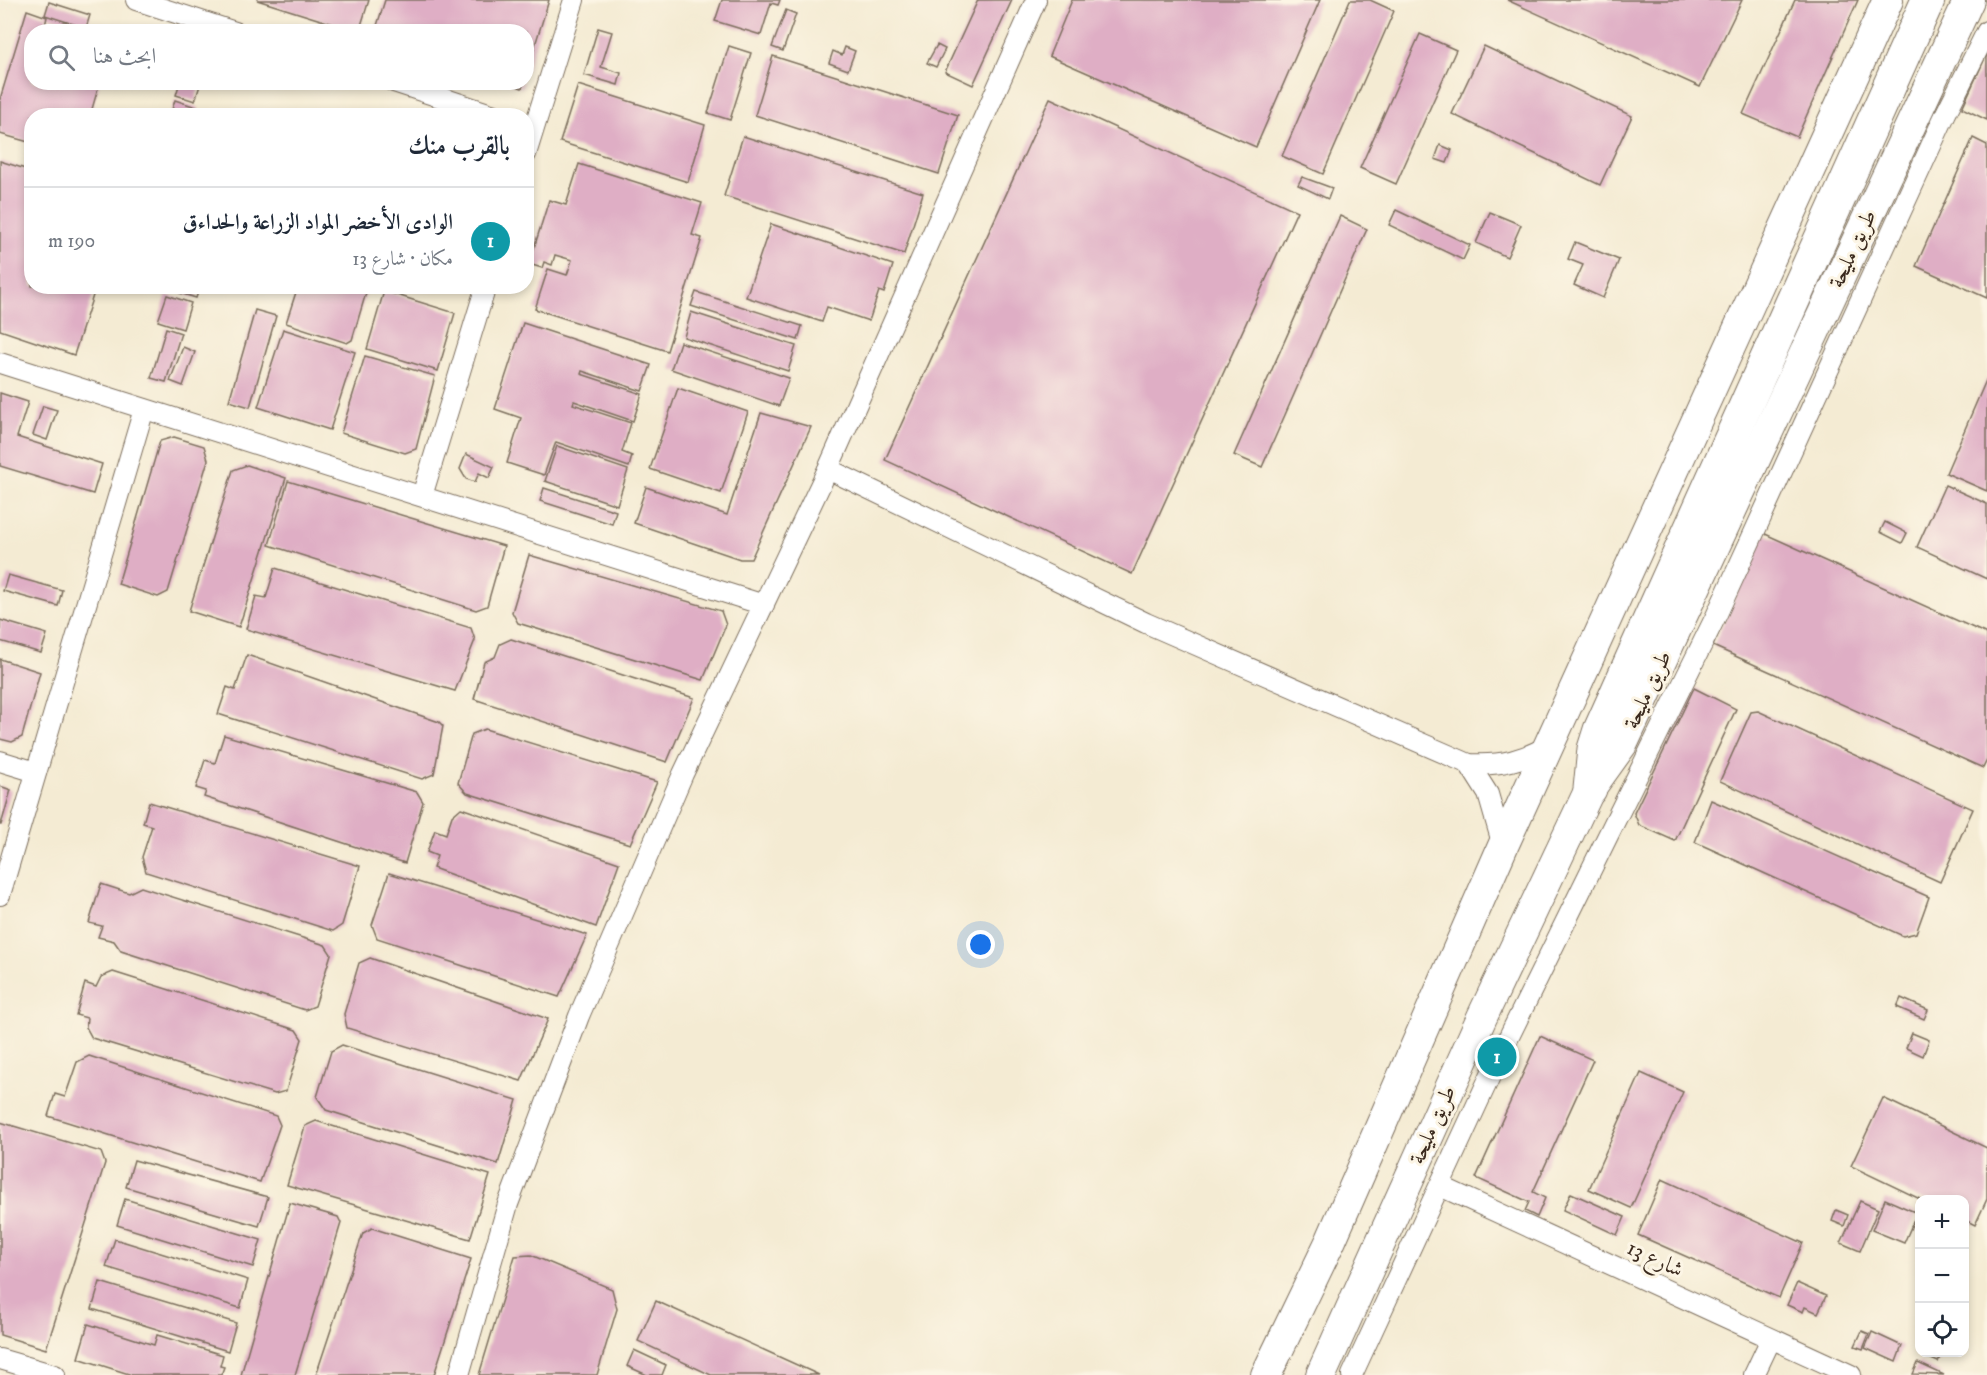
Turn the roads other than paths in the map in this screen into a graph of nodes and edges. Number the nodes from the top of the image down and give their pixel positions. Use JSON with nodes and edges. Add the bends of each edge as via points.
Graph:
{"nodes":[{"id":1,"x":136,"y":0,"type":"edge"},
{"id":2,"x":574,"y":0,"type":"edge"},
{"id":3,"x":1036,"y":0,"type":"edge"},
{"id":4,"x":1888,"y":0,"type":"edge"},
{"id":5,"x":1928,"y":0,"type":"edge"},
{"id":6,"x":1969,"y":0,"type":"edge"},
{"id":7,"x":167,"y":5,"type":"edge"},
{"id":8,"x":215,"y":24,"type":"edge"},
{"id":9,"x":1987,"y":31,"type":"edge"},
{"id":10,"x":418,"y":90,"type":"edge"},
{"id":11,"x":473,"y":108,"type":"edge"},
{"id":12,"x":534,"y":117,"type":"edge"},
{"id":13,"x":484,"y":294,"type":"edge"},
{"id":14,"x":0,"y":363,"type":"edge"},
{"id":15,"x":144,"y":409,"type":"junction"},
{"id":16,"x":828,"y":469,"type":"junction"},
{"id":17,"x":422,"y":496,"type":"junction"},
{"id":18,"x":764,"y":604,"type":"junction"},
{"id":19,"x":1551,"y":743,"type":"junction"},
{"id":20,"x":0,"y":761,"type":"edge"},
{"id":21,"x":1469,"y":764,"type":"junction"},
{"id":22,"x":36,"y":772,"type":"junction"},
{"id":23,"x":1590,"y":789,"type":"junction"},
{"id":24,"x":1503,"y":846,"type":"junction"},
{"id":25,"x":0,"y":895,"type":"edge"},
{"id":26,"x":1440,"y":1186,"type":"junction"},
{"id":27,"x":1771,"y":1339,"type":"junction"},
{"id":28,"x":0,"y":1359,"type":"edge"},
{"id":29,"x":55,"y":1375,"type":"edge"},
{"id":30,"x":459,"y":1375,"type":"edge"},
{"id":31,"x":1266,"y":1375,"type":"edge"},
{"id":32,"x":1321,"y":1375,"type":"edge"},
{"id":33,"x":1352,"y":1375,"type":"edge"},
{"id":34,"x":1754,"y":1375,"type":"edge"},
{"id":35,"x":1851,"y":1375,"type":"edge"}],
"edges":[{"from":1,"to":7,"type":"street"},
{"from":2,"to":12,"type":"street"},
{"from":3,"to":16,"type":"street"},
{"from":4,"to":19,"type":"main road"},
{"from":5,"to":23,"type":"highway","via":[[1600,730]]},
{"from":6,"to":23,"type":"main road","name":"طريق مليحة","via":[[1623,743]]},
{"from":7,"to":8,"type":"street"},
{"from":9,"to":26,"type":"street","via":[[1716,616],[1497,1060]]},
{"from":10,"to":11,"type":"street"},
{"from":13,"to":17,"type":"street"},
{"from":14,"to":15,"type":"street"},
{"from":15,"to":17,"type":"street"},
{"from":15,"to":22,"type":"street"},
{"from":16,"to":18,"type":"street"},
{"from":16,"to":21,"type":"street","via":[[1146,623]]},
{"from":17,"to":18,"type":"street"},
{"from":18,"to":30,"type":"street","via":[[683,774],[548,1095],[508,1204]]},
{"from":19,"to":21,"type":"street","via":[[1512,762]]},
{"from":19,"to":24,"type":"main road"},
{"from":20,"to":22,"type":"street"},
{"from":21,"to":24,"type":"street","via":[[1491,803]]},
{"from":22,"to":25,"type":"street"},
{"from":23,"to":32,"type":"main road","name":"طريق مليحة","via":[[1482,1017]]},
{"from":24,"to":31,"type":"main road","via":[[1331,1240]]},
{"from":26,"to":27,"type":"street","name":"شارع 13"},
{"from":26,"to":33,"type":"street"},
{"from":27,"to":34,"type":"street"},
{"from":27,"to":35,"type":"street","name":"شارع 13"},
{"from":28,"to":29,"type":"street"}]}
